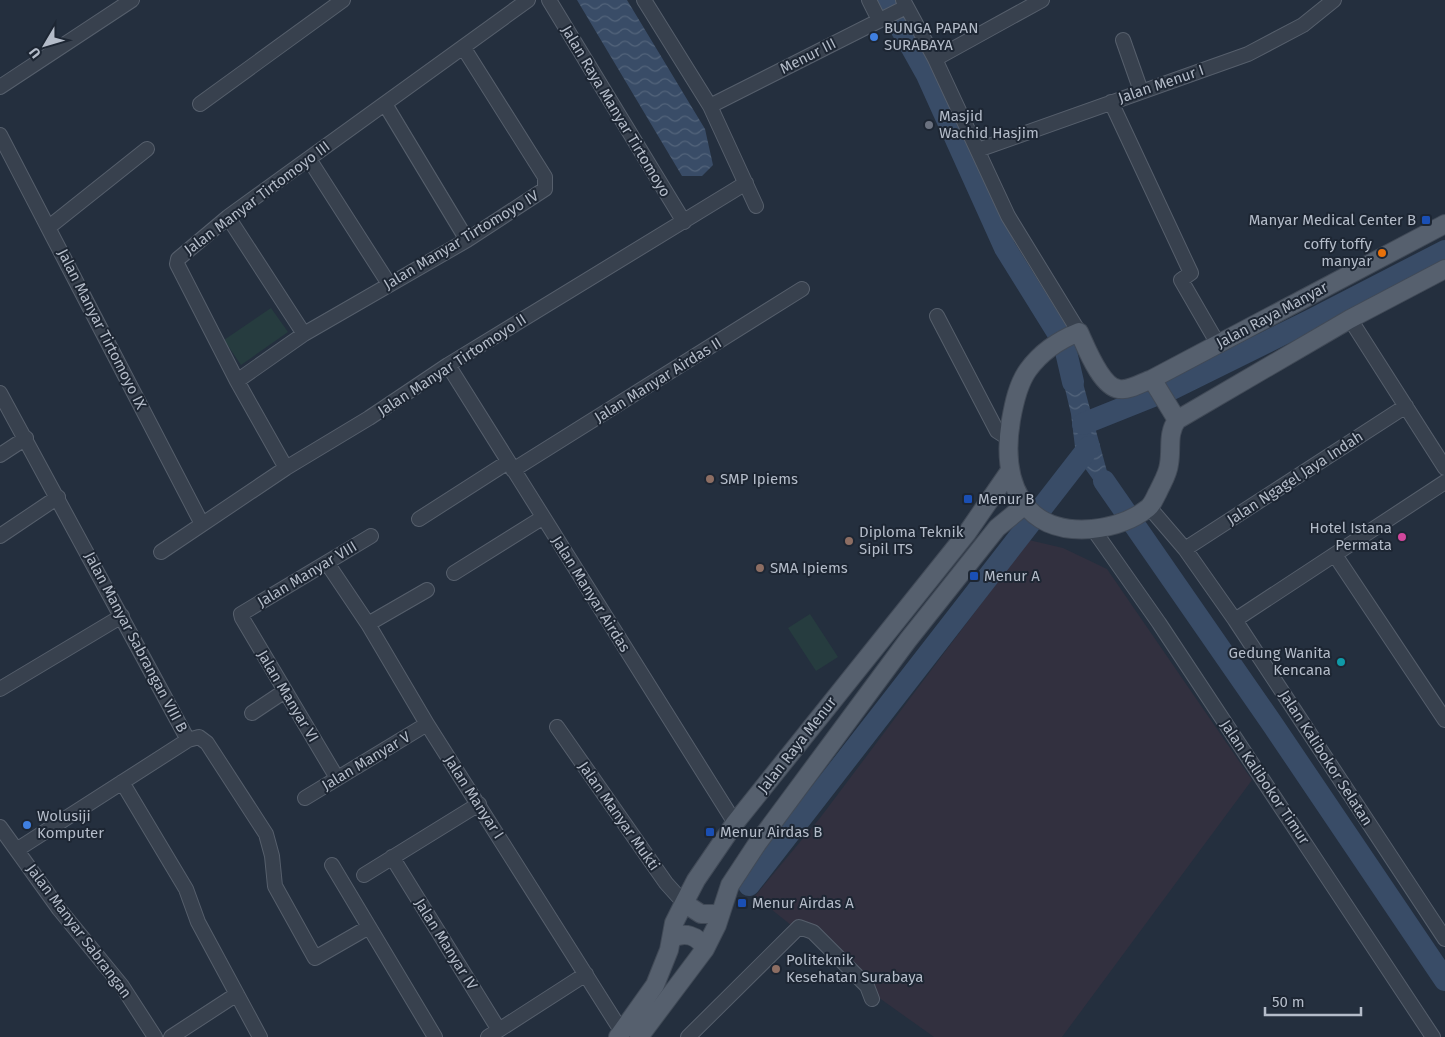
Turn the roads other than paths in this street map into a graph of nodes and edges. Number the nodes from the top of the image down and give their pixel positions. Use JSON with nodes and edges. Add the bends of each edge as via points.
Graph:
{"nodes":[{"id":1,"x":132,"y":0,"type":"edge"},
{"id":2,"x":343,"y":0,"type":"edge"},
{"id":3,"x":528,"y":0,"type":"edge"},
{"id":4,"x":549,"y":0,"type":"edge"},
{"id":5,"x":644,"y":0,"type":"edge"},
{"id":6,"x":869,"y":0,"type":"edge"},
{"id":7,"x":1042,"y":0,"type":"edge"},
{"id":8,"x":1334,"y":0,"type":"edge"},
{"id":9,"x":894,"y":11,"type":"edge"},
{"id":10,"x":1123,"y":40,"type":"dead end"},
{"id":11,"x":463,"y":47,"type":"junction"},
{"id":12,"x":935,"y":59,"type":"junction"},
{"id":13,"x":0,"y":87,"type":"edge"},
{"id":14,"x":1141,"y":91,"type":"junction"},
{"id":15,"x":1111,"y":102,"type":"junction"},
{"id":16,"x":200,"y":104,"type":"dead end"},
{"id":17,"x":385,"y":104,"type":"junction"},
{"id":18,"x":710,"y":106,"type":"junction"},
{"id":19,"x":0,"y":135,"type":"edge"},
{"id":20,"x":147,"y":149,"type":"dead end"},
{"id":21,"x":978,"y":150,"type":"junction"},
{"id":22,"x":309,"y":159,"type":"junction"},
{"id":23,"x":746,"y":183,"type":"junction"},
{"id":24,"x":756,"y":206,"type":"dead end"},
{"id":25,"x":228,"y":217,"type":"junction"},
{"id":26,"x":684,"y":222,"type":"junction"},
{"id":27,"x":1445,"y":224,"type":"edge"},
{"id":28,"x":49,"y":227,"type":"junction"},
{"id":29,"x":467,"y":240,"type":"junction"},
{"id":30,"x":1445,"y":270,"type":"edge"},
{"id":31,"x":389,"y":284,"type":"junction"},
{"id":32,"x":802,"y":289,"type":"dead end"},
{"id":33,"x":937,"y":316,"type":"dead end"},
{"id":34,"x":1350,"y":320,"type":"junction"},
{"id":35,"x":304,"y":334,"type":"junction"},
{"id":36,"x":1073,"y":335,"type":"junction"},
{"id":37,"x":1218,"y":344,"type":"junction"},
{"id":38,"x":448,"y":365,"type":"junction"},
{"id":39,"x":1152,"y":379,"type":"junction"},
{"id":40,"x":237,"y":381,"type":"junction"},
{"id":41,"x":0,"y":393,"type":"edge"},
{"id":42,"x":1406,"y":406,"type":"junction"},
{"id":43,"x":1178,"y":420,"type":"junction"},
{"id":44,"x":26,"y":438,"type":"junction"},
{"id":45,"x":1008,"y":438,"type":"junction"},
{"id":46,"x":0,"y":455,"type":"edge"},
{"id":47,"x":510,"y":466,"type":"junction"},
{"id":48,"x":286,"y":468,"type":"junction"},
{"id":49,"x":1445,"y":468,"type":"edge"},
{"id":50,"x":1010,"y":472,"type":"junction"},
{"id":51,"x":1444,"y":485,"type":"edge"},
{"id":52,"x":58,"y":498,"type":"junction"},
{"id":53,"x":1147,"y":508,"type":"junction"},
{"id":54,"x":1034,"y":512,"type":"junction"},
{"id":55,"x":542,"y":518,"type":"junction"},
{"id":56,"x":419,"y":519,"type":"dead end"},
{"id":57,"x":202,"y":524,"type":"junction"},
{"id":58,"x":1093,"y":529,"type":"junction"},
{"id":59,"x":0,"y":536,"type":"edge"},
{"id":60,"x":371,"y":536,"type":"dead end"},
{"id":61,"x":1185,"y":549,"type":"junction"},
{"id":62,"x":162,"y":552,"type":"dead end"},
{"id":63,"x":1335,"y":555,"type":"junction"},
{"id":64,"x":327,"y":563,"type":"junction"},
{"id":65,"x":454,"y":573,"type":"dead end"},
{"id":66,"x":427,"y":590,"type":"dead end"},
{"id":67,"x":242,"y":613,"type":"joint"},
{"id":68,"x":122,"y":616,"type":"junction"},
{"id":69,"x":1235,"y":620,"type":"junction"},
{"id":70,"x":368,"y":624,"type":"junction"},
{"id":71,"x":0,"y":689,"type":"edge"},
{"id":72,"x":286,"y":692,"type":"junction"},
{"id":73,"x":1441,"y":704,"type":"edge"},
{"id":74,"x":252,"y":713,"type":"dead end"},
{"id":75,"x":822,"y":714,"type":"junction"},
{"id":76,"x":1445,"y":720,"type":"edge"},
{"id":77,"x":427,"y":724,"type":"junction"},
{"id":78,"x":557,"y":727,"type":"dead end"},
{"id":79,"x":843,"y":730,"type":"junction"},
{"id":80,"x":809,"y":733,"type":"junction"},
{"id":81,"x":188,"y":740,"type":"junction"},
{"id":82,"x":830,"y":747,"type":"junction"},
{"id":83,"x":337,"y":778,"type":"junction"},
{"id":84,"x":122,"y":782,"type":"junction"},
{"id":85,"x":305,"y":798,"type":"dead end"},
{"id":86,"x":479,"y":804,"type":"junction"},
{"id":87,"x":735,"y":823,"type":"junction"},
{"id":88,"x":0,"y":827,"type":"edge"},
{"id":89,"x":18,"y":849,"type":"junction"},
{"id":90,"x":392,"y":857,"type":"junction"},
{"id":91,"x":332,"y":866,"type":"dead end"},
{"id":92,"x":364,"y":875,"type":"dead end"},
{"id":93,"x":684,"y":903,"type":"junction"},
{"id":94,"x":719,"y":914,"type":"junction"},
{"id":95,"x":369,"y":926,"type":"junction"},
{"id":96,"x":672,"y":939,"type":"junction"},
{"id":97,"x":1445,"y":939,"type":"edge"},
{"id":98,"x":705,"y":949,"type":"junction"},
{"id":99,"x":586,"y":974,"type":"junction"},
{"id":100,"x":238,"y":994,"type":"junction"},
{"id":101,"x":872,"y":999,"type":"dead end"},
{"id":102,"x":1445,"y":1031,"type":"edge"},
{"id":103,"x":493,"y":1033,"type":"edge"},
{"id":104,"x":626,"y":1035,"type":"edge"},
{"id":105,"x":155,"y":1037,"type":"edge"},
{"id":106,"x":171,"y":1037,"type":"edge"},
{"id":107,"x":260,"y":1037,"type":"edge"},
{"id":108,"x":435,"y":1037,"type":"edge"},
{"id":109,"x":688,"y":1037,"type":"edge"},
{"id":110,"x":1433,"y":1037,"type":"edge"},
{"id":111,"x":1437,"y":1037,"type":"edge"}],
"edges":[{"from":1,"to":13,"type":"street"},
{"from":2,"to":16,"type":"street"},
{"from":3,"to":11,"type":"street","name":"Jalan Manyar Tirtomoyo III"},
{"from":4,"to":26,"type":"street","name":"Jalan Raya Manyar Tirtomoyo"},
{"from":5,"to":18,"type":"street"},
{"from":6,"to":9,"type":"street"},
{"from":7,"to":12,"type":"street"},
{"from":8,"to":14,"type":"street","name":"Jalan Menur I","via":[[1303,25],[1260,48]]},
{"from":9,"to":12,"type":"street"},
{"from":9,"to":18,"type":"street","name":"Menur III"},
{"from":10,"to":14,"type":"street"},
{"from":11,"to":17,"type":"street","name":"Jalan Manyar Tirtomoyo III"},
{"from":11,"to":29,"type":"street","name":"Jalan Manyar Tirtomoyo IV","via":[[546,183],[540,193]]},
{"from":12,"to":21,"type":"street"},
{"from":14,"to":15,"type":"street","name":"Jalan Menur I"},
{"from":15,"to":21,"type":"street","name":"Jalan Menur I"},
{"from":15,"to":37,"type":"street","via":[[1191,273],[1181,280]]},
{"from":17,"to":22,"type":"street","name":"Jalan Manyar Tirtomoyo III"},
{"from":17,"to":29,"type":"street"},
{"from":18,"to":23,"type":"street"},
{"from":19,"to":28,"type":"street","name":"Jalan Manyar Tirtomoyo IX"},
{"from":20,"to":28,"type":"street"},
{"from":21,"to":36,"type":"street","via":[[1008,216]]},
{"from":22,"to":25,"type":"street","name":"Jalan Manyar Tirtomoyo III"},
{"from":22,"to":31,"type":"street"},
{"from":23,"to":24,"type":"street"},
{"from":23,"to":26,"type":"street","name":"Jalan Manyar Tirtomoyo II"},
{"from":25,"to":35,"type":"street"},
{"from":25,"to":40,"type":"street","name":"Jalan Manyar Tirtomoyo III","via":[[182,254],[177,264]]},
{"from":26,"to":38,"type":"street","name":"Jalan Manyar Tirtomoyo II"},
{"from":27,"to":37,"type":"main road","name":"Jalan Raya Manyar"},
{"from":28,"to":57,"type":"street","name":"Jalan Manyar Tirtomoyo IX"},
{"from":29,"to":31,"type":"street","name":"Jalan Manyar Tirtomoyo IV"},
{"from":30,"to":34,"type":"main road"},
{"from":31,"to":35,"type":"street","name":"Jalan Manyar Tirtomoyo IV"},
{"from":32,"to":47,"type":"street","name":"Jalan Manyar Airdas II"},
{"from":33,"to":45,"type":"street","via":[[997,431]]},
{"from":34,"to":42,"type":"street"},
{"from":34,"to":43,"type":"main road"},
{"from":35,"to":40,"type":"street","name":"Jalan Manyar Tirtomoyo IV"},
{"from":36,"to":39,"type":"main road","via":[[1112,387],[1127,389]]},
{"from":36,"to":45,"type":"main road","via":[[1050,347],[1033,363],[1022,381]]},
{"from":37,"to":39,"type":"main road","name":"Jalan Raya Manyar"},
{"from":38,"to":47,"type":"street","name":"Jalan Manyar Airdas"},
{"from":38,"to":48,"type":"street","name":"Jalan Manyar Tirtomoyo II"},
{"from":39,"to":43,"type":"main road"},
{"from":40,"to":48,"type":"street","name":"Jalan Manyar Tirtomoyo III"},
{"from":41,"to":44,"type":"street","name":"Jalan Manyar Sabrangan VIII B"},
{"from":42,"to":49,"type":"street"},
{"from":42,"to":61,"type":"street","name":"Jalan Ngagel Jaya Indah"},
{"from":43,"to":53,"type":"main road","via":[[1170,439],[1168,470]]},
{"from":44,"to":46,"type":"street"},
{"from":44,"to":52,"type":"street","name":"Jalan Manyar Sabrangan VIII B"},
{"from":45,"to":50,"type":"main road"},
{"from":47,"to":55,"type":"street","name":"Jalan Manyar Airdas"},
{"from":47,"to":56,"type":"street","name":"Jalan Manyar Airdas II"},
{"from":48,"to":57,"type":"street","name":"Jalan Manyar Tirtomoyo II"},
{"from":50,"to":54,"type":"main road","via":[[1016,490]]},
{"from":50,"to":75,"type":"main road","name":"Jalan Raya Menur","via":[[963,538]]},
{"from":51,"to":63,"type":"street"},
{"from":52,"to":59,"type":"street"},
{"from":52,"to":68,"type":"street","name":"Jalan Manyar Sabrangan VIII B"},
{"from":53,"to":58,"type":"main road","via":[[1118,524]]},
{"from":53,"to":61,"type":"street","name":"Jalan Kalibokor Selatan"},
{"from":54,"to":58,"type":"main road","via":[[1072,529]]},
{"from":54,"to":79,"type":"main road","name":"Jalan Raya Menur","via":[[998,528],[908,640]]},
{"from":55,"to":65,"type":"street"},
{"from":55,"to":87,"type":"street","name":"Jalan Manyar Airdas"},
{"from":57,"to":62,"type":"street","name":"Jalan Manyar Tirtomoyo II"},
{"from":58,"to":110,"type":"street","name":"Jalan Kalibokor Timur","via":[[1170,639]]},
{"from":60,"to":64,"type":"street","name":"Jalan Manyar VIII"},
{"from":61,"to":69,"type":"street","name":"Jalan Kalibokor Selatan"},
{"from":63,"to":69,"type":"street"},
{"from":63,"to":73,"type":"street"},
{"from":64,"to":67,"type":"street","name":"Jalan Manyar VIII"},
{"from":64,"to":70,"type":"street","name":"Jalan Manyar I"},
{"from":66,"to":70,"type":"street"},
{"from":67,"to":72,"type":"street","name":"Jalan Manyar VI"},
{"from":68,"to":71,"type":"street"},
{"from":68,"to":81,"type":"street","name":"Jalan Manyar Sabrangan VIII B"},
{"from":69,"to":97,"type":"street","name":"Jalan Kalibokor Selatan"},
{"from":70,"to":77,"type":"street","name":"Jalan Manyar I"},
{"from":72,"to":74,"type":"street"},
{"from":72,"to":83,"type":"street","name":"Jalan Manyar VI"},
{"from":73,"to":76,"type":"street"},
{"from":75,"to":79,"type":"main road"},
{"from":75,"to":80,"type":"main road","name":"Jalan Raya Menur"},
{"from":77,"to":83,"type":"street","name":"Jalan Manyar V"},
{"from":77,"to":86,"type":"street","name":"Jalan Manyar I"},
{"from":78,"to":93,"type":"street","name":"Jalan Manyar Mukti"},
{"from":79,"to":82,"type":"main road","name":"Jalan Raya Menur"},
{"from":80,"to":82,"type":"main road"},
{"from":80,"to":87,"type":"main road","name":"Jalan Raya Menur"},
{"from":81,"to":84,"type":"street","name":"Jalan Manyar Sabrangan VIII B"},
{"from":81,"to":95,"type":"street","via":[[197,736],[205,741],[266,834],[275,886],[315,958]]},
{"from":82,"to":94,"type":"main road","name":"Jalan Raya Menur","via":[[744,862],[730,885]]},
{"from":83,"to":85,"type":"street","name":"Jalan Manyar V"},
{"from":84,"to":89,"type":"street","name":"Jalan Manyar Sabrangan VIII B"},
{"from":84,"to":100,"type":"street","via":[[182,882],[198,922]]},
{"from":86,"to":90,"type":"street"},
{"from":86,"to":99,"type":"street","name":"Jalan Manyar I"},
{"from":87,"to":93,"type":"main road","name":"Jalan Raya Menur"},
{"from":88,"to":89,"type":"street","name":"Jalan Manyar Sabrangan"},
{"from":89,"to":105,"type":"street","name":"Jalan Manyar Sabrangan","via":[[59,909],[122,986]]},
{"from":90,"to":92,"type":"street"},
{"from":90,"to":103,"type":"street","name":"Jalan Manyar IV"},
{"from":91,"to":95,"type":"street"},
{"from":93,"to":94,"type":"main road","via":[[701,914]]},
{"from":93,"to":96,"type":"main road","name":"Jalan Raya Menur","via":[[674,923]]},
{"from":94,"to":98,"type":"main road","name":"Jalan Raya Menur"},
{"from":95,"to":108,"type":"street"},
{"from":96,"to":98,"type":"main road","via":[[678,935],[690,935]]},
{"from":96,"to":104,"type":"main road","name":"Jalan Raya Menur","via":[[655,985]]},
{"from":98,"to":104,"type":"main road","name":"Jalan Raya Menur"},
{"from":99,"to":103,"type":"street"},
{"from":99,"to":104,"type":"street","name":"Jalan Manyar I"},
{"from":100,"to":106,"type":"street"},
{"from":100,"to":107,"type":"street"},
{"from":101,"to":109,"type":"street","via":[[867,986],[813,932],[798,927]]},
{"from":102,"to":111,"type":"street"}]}
